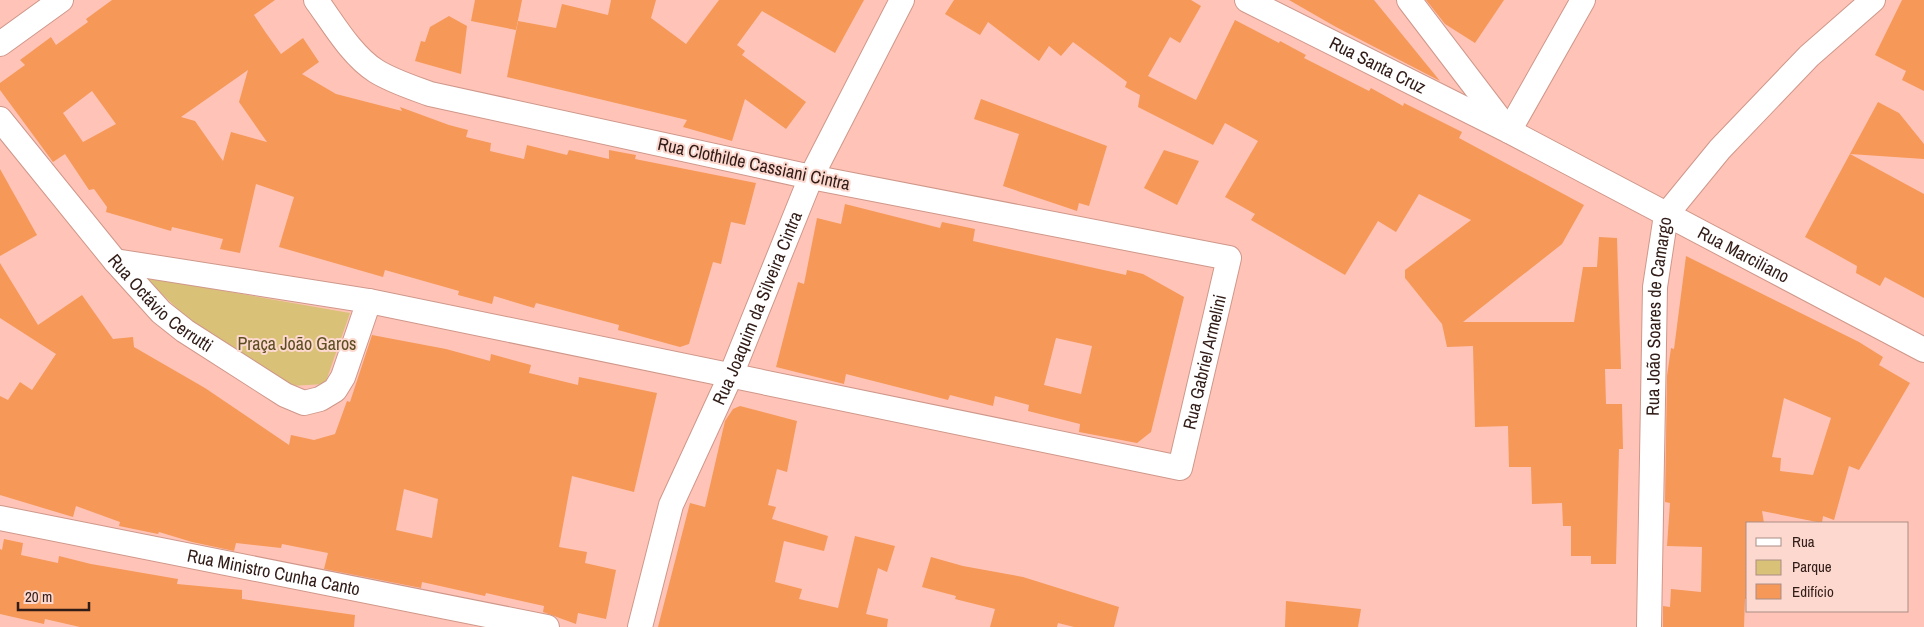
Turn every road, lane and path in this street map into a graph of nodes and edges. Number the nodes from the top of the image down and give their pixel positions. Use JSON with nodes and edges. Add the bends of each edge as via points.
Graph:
{"nodes":[{"id":1,"x":61,"y":0,"type":"edge"},
{"id":2,"x":316,"y":0,"type":"edge"},
{"id":3,"x":902,"y":0,"type":"edge"},
{"id":4,"x":1246,"y":0,"type":"edge"},
{"id":5,"x":1409,"y":0,"type":"edge"},
{"id":6,"x":1583,"y":0,"type":"edge"},
{"id":7,"x":1873,"y":0,"type":"edge"},
{"id":8,"x":0,"y":44,"type":"edge"},
{"id":9,"x":0,"y":119,"type":"edge"},
{"id":10,"x":1509,"y":131,"type":"junction"},
{"id":11,"x":811,"y":177,"type":"junction"},
{"id":12,"x":1666,"y":215,"type":"junction"},
{"id":13,"x":1228,"y":258,"type":"joint"},
{"id":14,"x":115,"y":261,"type":"junction"},
{"id":15,"x":369,"y":301,"type":"junction"},
{"id":16,"x":1924,"y":350,"type":"edge"},
{"id":17,"x":731,"y":375,"type":"junction"},
{"id":18,"x":0,"y":518,"type":"edge"},
{"id":19,"x":547,"y":627,"type":"edge"},
{"id":20,"x":640,"y":627,"type":"edge"},
{"id":21,"x":1649,"y":627,"type":"edge"}],
"edges":[{"from":1,"to":8,"type":"street"},
{"from":2,"to":11,"type":"street","name":"Rua Clothilde Cassiani Cintra","via":[[354,50],[374,70],[396,82],[430,94]]},
{"from":3,"to":11,"type":"street","name":"Rua Joaquim da Silveira Cintra"},
{"from":4,"to":10,"type":"street","name":"Rua Santa Cruz"},
{"from":5,"to":10,"type":"street"},
{"from":6,"to":10,"type":"street"},
{"from":7,"to":12,"type":"street","name":"Rua João Soares de Camargo","via":[[1809,56],[1720,150]]},
{"from":9,"to":14,"type":"street","name":"Rua Octávio Cerrutti"},
{"from":10,"to":12,"type":"street","name":"Rua Marciliano"},
{"from":11,"to":13,"type":"street","name":"Rua Clothilde Cassiani Cintra"},
{"from":11,"to":17,"type":"street","name":"Rua Joaquim da Silveira Cintra"},
{"from":12,"to":16,"type":"street","name":"Rua Marciliano"},
{"from":12,"to":21,"type":"street","name":"Rua João Soares de Camargo","via":[[1656,287]]},
{"from":13,"to":17,"type":"street","name":"Rua Gabriel Armelini","via":[[1180,468]]},
{"from":14,"to":15,"type":"street"},
{"from":14,"to":15,"type":"street","name":"Rua Octávio Cerrutti","via":[[161,312],[186,331],[285,395],[304,403],[320,400],[335,390],[343,377]]},
{"from":15,"to":17,"type":"street"},
{"from":17,"to":20,"type":"street","name":"Rua Joaquim da Silveira Cintra","via":[[671,505]]},
{"from":18,"to":19,"type":"street","name":"Rua Ministro Cunha Canto"}]}
